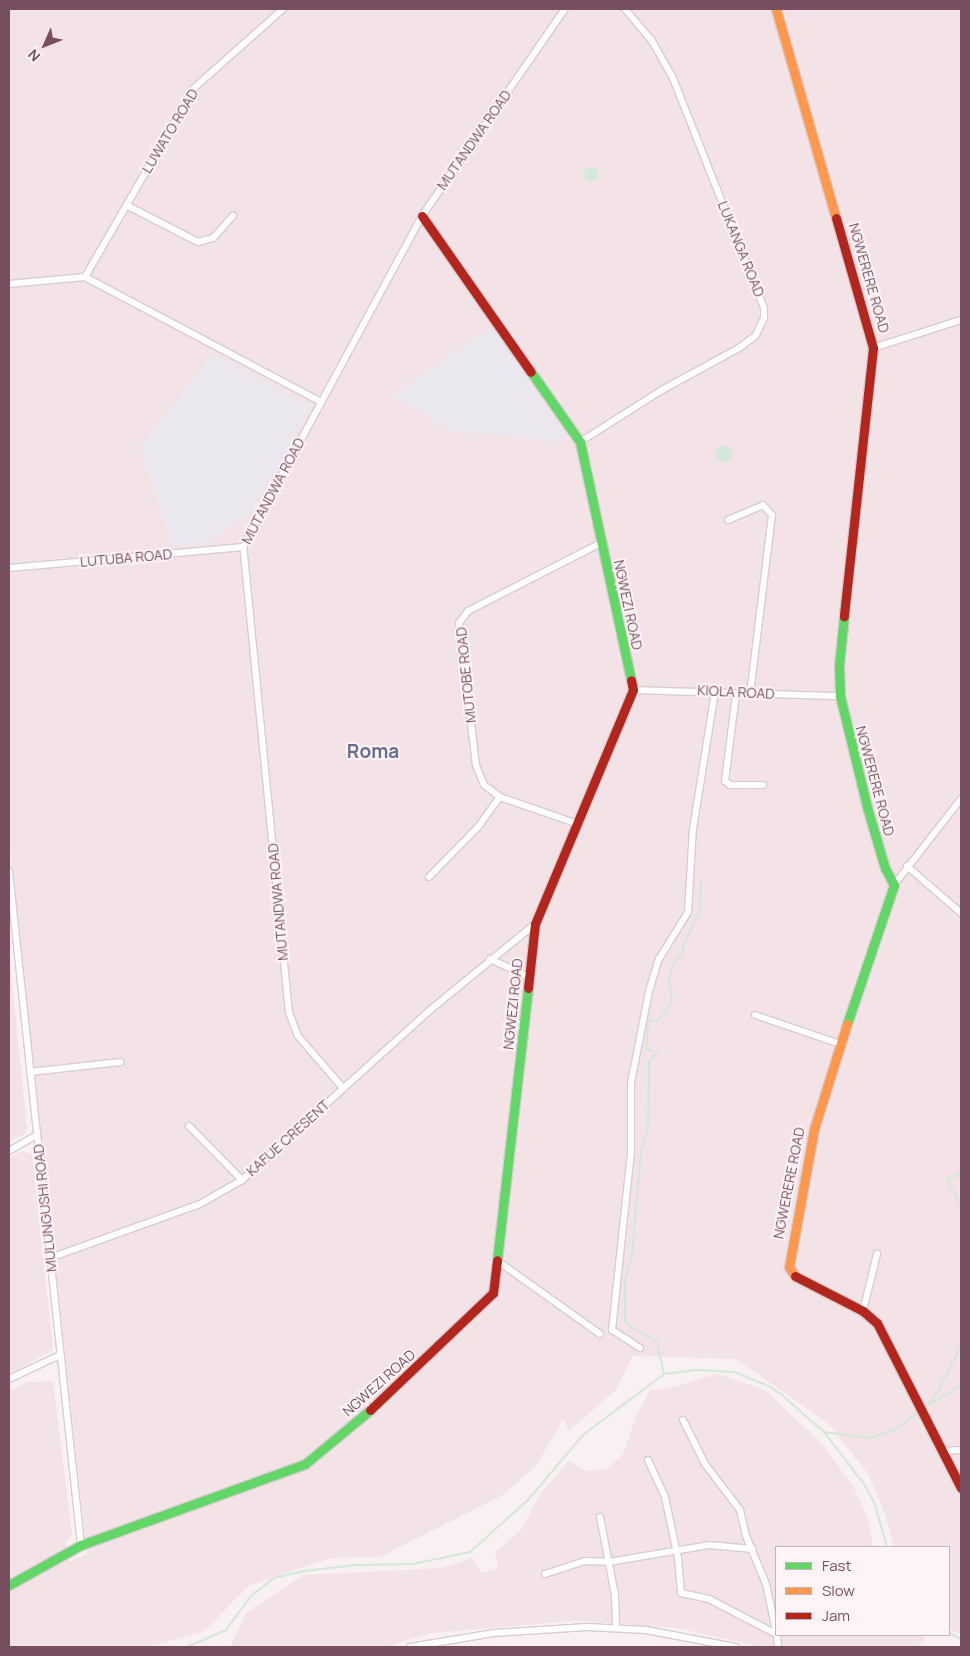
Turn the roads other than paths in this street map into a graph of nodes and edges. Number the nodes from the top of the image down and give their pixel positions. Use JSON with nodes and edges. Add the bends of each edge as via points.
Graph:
{"nodes":[{"id":1,"x":283,"y":9,"type":"edge"},
{"id":2,"x":566,"y":9,"type":"edge"},
{"id":3,"x":625,"y":9,"type":"edge"},
{"id":4,"x":776,"y":9,"type":"edge"},
{"id":5,"x":126,"y":205,"type":"junction"},
{"id":6,"x":233,"y":216,"type":"dead end"},
{"id":7,"x":422,"y":216,"type":"junction"},
{"id":8,"x":85,"y":277,"type":"junction"},
{"id":9,"x":9,"y":284,"type":"edge"},
{"id":10,"x":961,"y":320,"type":"edge"},
{"id":11,"x":873,"y":348,"type":"junction"},
{"id":12,"x":321,"y":402,"type":"junction"},
{"id":13,"x":580,"y":442,"type":"junction"},
{"id":14,"x":728,"y":520,"type":"dead end"},
{"id":15,"x":601,"y":543,"type":"junction"},
{"id":16,"x":243,"y":547,"type":"junction"},
{"id":17,"x":9,"y":568,"type":"edge"},
{"id":18,"x":633,"y":690,"type":"junction"},
{"id":19,"x":715,"y":692,"type":"junction"},
{"id":20,"x":750,"y":693,"type":"junction"},
{"id":21,"x":736,"y":694,"type":"junction"},
{"id":22,"x":840,"y":696,"type":"junction"},
{"id":23,"x":763,"y":785,"type":"dead end"},
{"id":24,"x":500,"y":797,"type":"junction"},
{"id":25,"x":961,"y":799,"type":"edge"},
{"id":26,"x":578,"y":824,"type":"junction"},
{"id":27,"x":907,"y":866,"type":"junction"},
{"id":28,"x":9,"y":871,"type":"edge"},
{"id":29,"x":429,"y":877,"type":"dead end"},
{"id":30,"x":894,"y":885,"type":"junction"},
{"id":31,"x":961,"y":913,"type":"edge"},
{"id":32,"x":535,"y":924,"type":"junction"},
{"id":33,"x":490,"y":959,"type":"junction"},
{"id":34,"x":530,"y":978,"type":"junction"},
{"id":35,"x":755,"y":1015,"type":"dead end"},
{"id":36,"x":840,"y":1044,"type":"junction"},
{"id":37,"x":120,"y":1062,"type":"dead end"},
{"id":38,"x":30,"y":1072,"type":"junction"},
{"id":39,"x":343,"y":1088,"type":"junction"},
{"id":40,"x":189,"y":1126,"type":"dead end"},
{"id":41,"x":37,"y":1135,"type":"junction"},
{"id":42,"x":9,"y":1151,"type":"edge"},
{"id":43,"x":242,"y":1180,"type":"junction"},
{"id":44,"x":877,"y":1254,"type":"dead end"},
{"id":45,"x":50,"y":1258,"type":"junction"},
{"id":46,"x":498,"y":1262,"type":"junction"},
{"id":47,"x":863,"y":1311,"type":"junction"},
{"id":48,"x":600,"y":1334,"type":"dead end"},
{"id":49,"x":640,"y":1348,"type":"dead end"},
{"id":50,"x":60,"y":1355,"type":"junction"},
{"id":51,"x":9,"y":1379,"type":"edge"},
{"id":52,"x":683,"y":1420,"type":"dead end"},
{"id":53,"x":961,"y":1450,"type":"edge"},
{"id":54,"x":943,"y":1451,"type":"junction"},
{"id":55,"x":648,"y":1460,"type":"dead end"},
{"id":56,"x":961,"y":1488,"type":"edge"},
{"id":57,"x":600,"y":1517,"type":"dead end"},
{"id":58,"x":81,"y":1545,"type":"junction"},
{"id":59,"x":753,"y":1549,"type":"junction"},
{"id":60,"x":676,"y":1550,"type":"junction"},
{"id":61,"x":609,"y":1562,"type":"junction"},
{"id":62,"x":545,"y":1574,"type":"dead end"},
{"id":63,"x":9,"y":1585,"type":"edge"},
{"id":64,"x":616,"y":1627,"type":"junction"},
{"id":65,"x":775,"y":1628,"type":"edge"},
{"id":66,"x":775,"y":1632,"type":"edge"},
{"id":67,"x":410,"y":1647,"type":"edge"},
{"id":68,"x":735,"y":1647,"type":"edge"}],
"edges":[{"from":1,"to":5,"type":"street","name":"LUWATO ROAD","via":[[194,88]]},
{"from":2,"to":7,"type":"street","name":"MUTANDWA ROAD"},
{"from":3,"to":13,"type":"street","name":"LUKANGA ROAD","via":[[652,41],[673,78],[764,308],[764,318],[756,335],[739,348],[667,387]]},
{"from":4,"to":11,"type":"street","name":"NGWERERE ROAD"},
{"from":5,"to":6,"type":"street","via":[[198,242],[213,238]]},
{"from":5,"to":8,"type":"street","name":"LUWATO ROAD"},
{"from":7,"to":12,"type":"street","name":"MUTANDWA ROAD"},
{"from":7,"to":13,"type":"street","name":"NGWEZI ROAD"},
{"from":8,"to":9,"type":"street"},
{"from":8,"to":12,"type":"street"},
{"from":10,"to":11,"type":"street"},
{"from":11,"to":22,"type":"street","name":"NGWERERE ROAD","via":[[839,664]]},
{"from":12,"to":16,"type":"street","name":"MUTANDWA ROAD"},
{"from":13,"to":15,"type":"street","name":"NGWEZI ROAD"},
{"from":14,"to":20,"type":"street","via":[[763,505],[772,515]]},
{"from":15,"to":18,"type":"street","name":"NGWEZI ROAD"},
{"from":15,"to":24,"type":"street","name":"MUTOBE ROAD","via":[[462,618],[462,654],[478,774],[484,785]]},
{"from":16,"to":17,"type":"street","name":"LUTUBA ROAD"},
{"from":16,"to":39,"type":"street","name":"MUTANDWA ROAD","via":[[289,1013],[298,1036]]},
{"from":18,"to":19,"type":"street","name":"KIOLA ROAD"},
{"from":18,"to":26,"type":"street","name":"NGWEZI ROAD"},
{"from":19,"to":21,"type":"street","name":"KIOLA ROAD"},
{"from":19,"to":49,"type":"street","via":[[693,829],[688,912],[659,959],[631,1083],[631,1153],[612,1330]]},
{"from":20,"to":21,"type":"street","name":"KIOLA ROAD"},
{"from":20,"to":22,"type":"street","name":"KIOLA ROAD"},
{"from":21,"to":23,"type":"street","via":[[725,781],[730,785]]},
{"from":22,"to":30,"type":"street","name":"NGWERERE ROAD","via":[[867,807],[885,868]]},
{"from":24,"to":26,"type":"street","name":"MUTOBE ROAD"},
{"from":24,"to":29,"type":"street","via":[[478,827]]},
{"from":25,"to":27,"type":"street"},
{"from":26,"to":32,"type":"street","name":"NGWEZI ROAD"},
{"from":27,"to":30,"type":"street"},
{"from":27,"to":31,"type":"street"},
{"from":28,"to":38,"type":"street","name":"MULUNGUSHI ROAD"},
{"from":30,"to":36,"type":"street","name":"NGWERERE ROAD"},
{"from":32,"to":33,"type":"street","name":"KAFUE CRESENT"},
{"from":32,"to":34,"type":"street","name":"NGWEZI ROAD"},
{"from":33,"to":34,"type":"street"},
{"from":33,"to":39,"type":"street","name":"KAFUE CRESENT"},
{"from":34,"to":46,"type":"street","name":"NGWEZI ROAD"},
{"from":35,"to":36,"type":"street"},
{"from":36,"to":47,"type":"street","name":"NGWERERE ROAD","via":[[814,1129],[789,1267],[804,1283]]},
{"from":37,"to":38,"type":"street"},
{"from":38,"to":41,"type":"street","name":"MULUNGUSHI ROAD"},
{"from":39,"to":43,"type":"street","name":"KAFUE CRESENT"},
{"from":40,"to":43,"type":"street"},
{"from":41,"to":42,"type":"street"},
{"from":41,"to":45,"type":"street","name":"MULUNGUSHI ROAD"},
{"from":43,"to":45,"type":"street","name":"KAFUE CRESENT","via":[[200,1204]]},
{"from":44,"to":47,"type":"street"},
{"from":45,"to":50,"type":"street","name":"MULUNGUSHI ROAD"},
{"from":46,"to":48,"type":"street"},
{"from":46,"to":58,"type":"street","name":"NGWEZI ROAD","via":[[489,1299],[319,1455],[285,1472]]},
{"from":47,"to":54,"type":"street","name":"NGWERERE ROAD","via":[[884,1335]]},
{"from":50,"to":51,"type":"street"},
{"from":50,"to":58,"type":"street","name":"MULUNGUSHI ROAD"},
{"from":52,"to":59,"type":"street","via":[[705,1464],[735,1499]]},
{"from":53,"to":54,"type":"street"},
{"from":54,"to":56,"type":"street","name":"NGWERERE ROAD"},
{"from":55,"to":60,"type":"street","via":[[665,1497]]},
{"from":57,"to":61,"type":"street"},
{"from":58,"to":63,"type":"street","name":"NGWEZI ROAD"},
{"from":59,"to":60,"type":"street","via":[[709,1545]]},
{"from":59,"to":65,"type":"street","via":[[766,1584]]},
{"from":60,"to":61,"type":"street"},
{"from":60,"to":66,"type":"street","via":[[681,1593],[708,1599]]},
{"from":61,"to":62,"type":"street","via":[[586,1561]]},
{"from":61,"to":64,"type":"street"},
{"from":64,"to":67,"type":"street","via":[[494,1634]]},
{"from":64,"to":68,"type":"street","via":[[681,1635]]}]}
